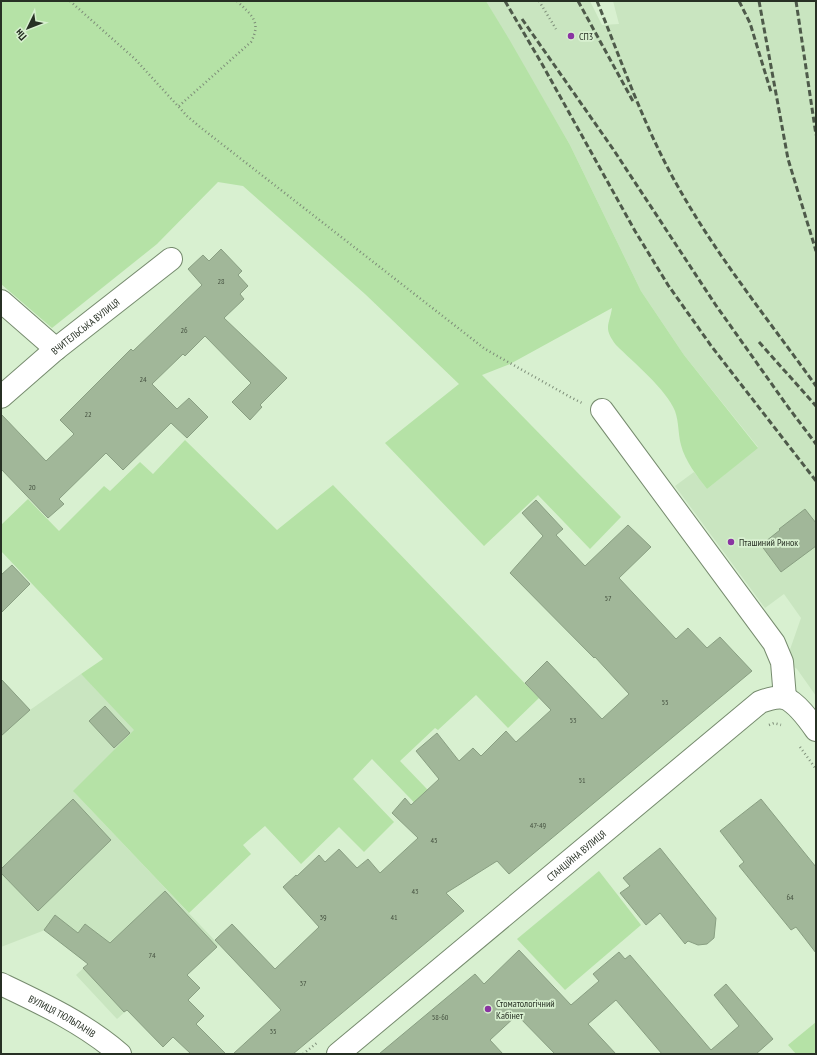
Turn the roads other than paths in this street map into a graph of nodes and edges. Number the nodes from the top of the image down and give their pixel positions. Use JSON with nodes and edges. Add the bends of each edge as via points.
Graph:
{"nodes":[{"id":1,"x":172,"y":259,"type":"dead end"},
{"id":2,"x":1,"y":301,"type":"edge"},
{"id":3,"x":56,"y":349,"type":"junction"},
{"id":4,"x":1,"y":397,"type":"edge"},
{"id":5,"x":602,"y":410,"type":"road end"},
{"id":6,"x":785,"y":698,"type":"junction"},
{"id":7,"x":816,"y":730,"type":"edge"},
{"id":8,"x":1,"y":984,"type":"edge"},
{"id":9,"x":120,"y":1054,"type":"edge"},
{"id":10,"x":338,"y":1054,"type":"edge"}],
"edges":[{"from":1,"to":3,"type":"street","name":"ВЧИТЕЛЬСЬКА ВУЛИЦЯ"},
{"from":2,"to":3,"type":"street"},
{"from":3,"to":4,"type":"street","name":"ВЧИТЕЛЬСЬКА ВУЛИЦЯ"},
{"from":5,"to":6,"type":"street","via":[[774,643],[782,662]]},
{"from":6,"to":7,"type":"street","via":[[797,707]]},
{"from":6,"to":10,"type":"street","name":"СТАНЦІЙНА ВУЛИЦЯ","via":[[760,702]]},
{"from":8,"to":9,"type":"street","name":"ВУЛИЦЯ ТЮЛЬПАНІВ","via":[[64,1015],[92,1032]]}]}
